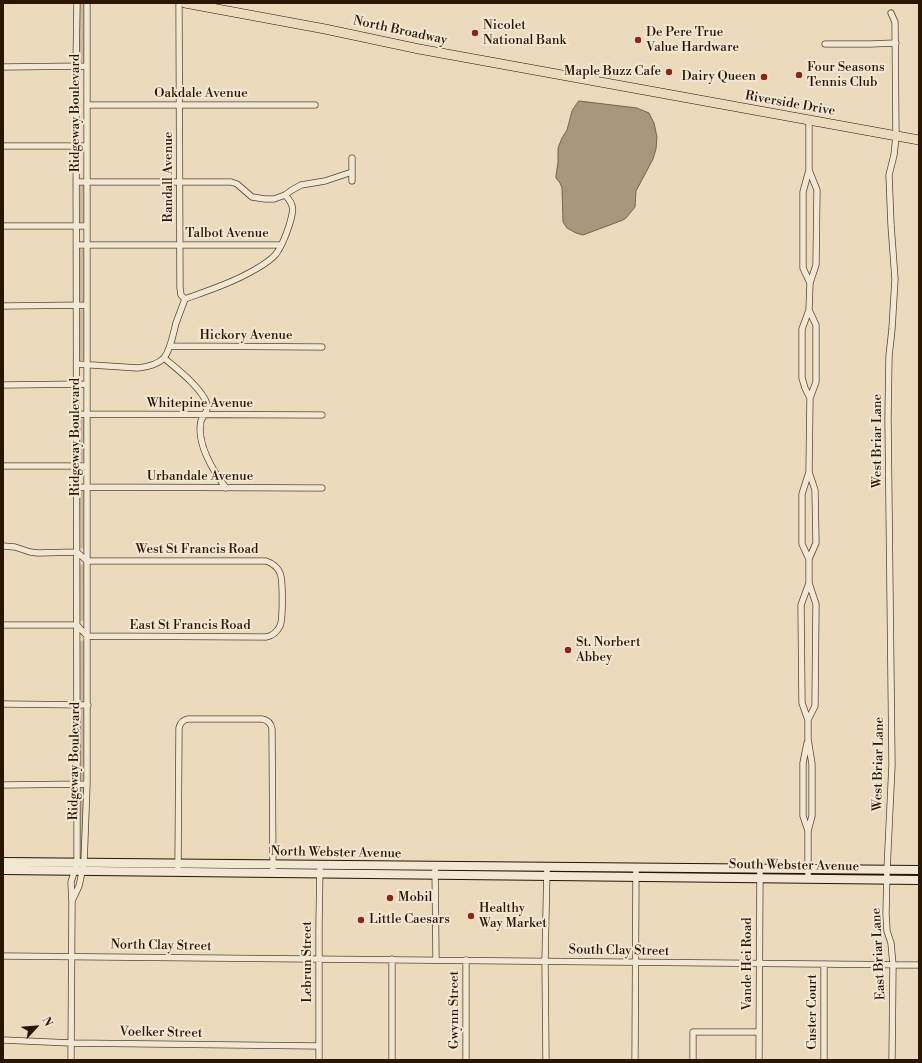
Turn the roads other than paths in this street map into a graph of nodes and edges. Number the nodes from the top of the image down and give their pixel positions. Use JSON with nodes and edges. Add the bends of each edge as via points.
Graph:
{"nodes":[{"id":1,"x":77,"y":3,"type":"edge"},
{"id":2,"x":87,"y":3,"type":"edge"},
{"id":3,"x":179,"y":3,"type":"edge"},
{"id":4,"x":185,"y":3,"type":"edge"},
{"id":5,"x":891,"y":13,"type":"dead end"},
{"id":6,"x":896,"y":43,"type":"junction"},
{"id":7,"x":825,"y":44,"type":"dead end"},
{"id":8,"x":3,"y":66,"type":"edge"},
{"id":9,"x":76,"y":66,"type":"junction"},
{"id":10,"x":87,"y":66,"type":"junction"},
{"id":11,"x":609,"y":84,"type":"joint"},
{"id":12,"x":87,"y":105,"type":"junction"},
{"id":13,"x":179,"y":105,"type":"junction"},
{"id":14,"x":315,"y":105,"type":"dead end"},
{"id":15,"x":809,"y":120,"type":"junction"},
{"id":16,"x":896,"y":136,"type":"junction"},
{"id":17,"x":919,"y":140,"type":"edge"},
{"id":18,"x":3,"y":146,"type":"edge"},
{"id":19,"x":77,"y":146,"type":"junction"},
{"id":20,"x":87,"y":146,"type":"junction"},
{"id":21,"x":352,"y":158,"type":"dead end"},
{"id":22,"x":809,"y":170,"type":"junction"},
{"id":23,"x":352,"y":172,"type":"junction"},
{"id":24,"x":352,"y":181,"type":"dead end"},
{"id":25,"x":77,"y":182,"type":"junction"},
{"id":26,"x":87,"y":182,"type":"junction"},
{"id":27,"x":180,"y":182,"type":"junction"},
{"id":28,"x":285,"y":195,"type":"junction"},
{"id":29,"x":3,"y":226,"type":"edge"},
{"id":30,"x":77,"y":226,"type":"junction"},
{"id":31,"x":87,"y":226,"type":"junction"},
{"id":32,"x":77,"y":245,"type":"junction"},
{"id":33,"x":87,"y":245,"type":"junction"},
{"id":34,"x":180,"y":245,"type":"junction"},
{"id":35,"x":281,"y":245,"type":"junction"},
{"id":36,"x":810,"y":283,"type":"junction"},
{"id":37,"x":185,"y":299,"type":"junction"},
{"id":38,"x":87,"y":305,"type":"junction"},
{"id":39,"x":3,"y":306,"type":"edge"},
{"id":40,"x":77,"y":306,"type":"junction"},
{"id":41,"x":809,"y":310,"type":"junction"},
{"id":42,"x":170,"y":346,"type":"junction"},
{"id":43,"x":322,"y":347,"type":"dead end"},
{"id":44,"x":164,"y":358,"type":"junction"},
{"id":45,"x":77,"y":364,"type":"junction"},
{"id":46,"x":87,"y":364,"type":"junction"},
{"id":47,"x":77,"y":384,"type":"junction"},
{"id":48,"x":87,"y":384,"type":"junction"},
{"id":49,"x":3,"y":385,"type":"edge"},
{"id":50,"x":810,"y":398,"type":"junction"},
{"id":51,"x":77,"y":414,"type":"junction"},
{"id":52,"x":87,"y":414,"type":"junction"},
{"id":53,"x":204,"y":415,"type":"junction"},
{"id":54,"x":322,"y":415,"type":"dead end"},
{"id":55,"x":3,"y":466,"type":"edge"},
{"id":56,"x":77,"y":466,"type":"junction"},
{"id":57,"x":87,"y":466,"type":"junction"},
{"id":58,"x":809,"y":472,"type":"junction"},
{"id":59,"x":77,"y":487,"type":"junction"},
{"id":60,"x":87,"y":488,"type":"junction"},
{"id":61,"x":226,"y":488,"type":"junction"},
{"id":62,"x":322,"y":488,"type":"dead end"},
{"id":63,"x":3,"y":546,"type":"edge"},
{"id":64,"x":77,"y":552,"type":"junction"},
{"id":65,"x":809,"y":559,"type":"junction"},
{"id":66,"x":87,"y":561,"type":"junction"},
{"id":67,"x":809,"y":583,"type":"junction"},
{"id":68,"x":282,"y":618,"type":"joint"},
{"id":69,"x":3,"y":625,"type":"edge"},
{"id":70,"x":77,"y":625,"type":"junction"},
{"id":71,"x":87,"y":636,"type":"junction"},
{"id":72,"x":3,"y":704,"type":"edge"},
{"id":73,"x":77,"y":705,"type":"junction"},
{"id":74,"x":88,"y":705,"type":"junction"},
{"id":75,"x":808,"y":720,"type":"junction"},
{"id":76,"x":808,"y":738,"type":"junction"},
{"id":77,"x":3,"y":784,"type":"edge"},
{"id":78,"x":77,"y":784,"type":"junction"},
{"id":79,"x":87,"y":784,"type":"junction"},
{"id":80,"x":808,"y":831,"type":"junction"},
{"id":81,"x":3,"y":862,"type":"edge"},
{"id":82,"x":80,"y":863,"type":"junction"},
{"id":83,"x":178,"y":864,"type":"junction"},
{"id":84,"x":273,"y":864,"type":"junction"},
{"id":85,"x":320,"y":865,"type":"junction"},
{"id":86,"x":435,"y":866,"type":"junction"},
{"id":87,"x":547,"y":867,"type":"junction"},
{"id":88,"x":636,"y":868,"type":"junction"},
{"id":89,"x":669,"y":868,"type":"joint"},
{"id":90,"x":760,"y":869,"type":"junction"},
{"id":91,"x":3,"y":870,"type":"edge"},
{"id":92,"x":808,"y":870,"type":"junction"},
{"id":93,"x":887,"y":870,"type":"junction"},
{"id":94,"x":919,"y":870,"type":"edge"},
{"id":95,"x":78,"y":872,"type":"junction"},
{"id":96,"x":178,"y":873,"type":"junction"},
{"id":97,"x":273,"y":874,"type":"junction"},
{"id":98,"x":320,"y":874,"type":"junction"},
{"id":99,"x":435,"y":875,"type":"junction"},
{"id":100,"x":547,"y":876,"type":"junction"},
{"id":101,"x":636,"y":877,"type":"junction"},
{"id":102,"x":668,"y":877,"type":"joint"},
{"id":103,"x":760,"y":878,"type":"junction"},
{"id":104,"x":808,"y":878,"type":"junction"},
{"id":105,"x":887,"y":879,"type":"junction"},
{"id":106,"x":919,"y":880,"type":"edge"},
{"id":107,"x":72,"y":902,"type":"junction"},
{"id":108,"x":3,"y":956,"type":"edge"},
{"id":109,"x":72,"y":956,"type":"junction"},
{"id":110,"x":319,"y":959,"type":"junction"},
{"id":111,"x":392,"y":960,"type":"junction"},
{"id":112,"x":436,"y":960,"type":"junction"},
{"id":113,"x":466,"y":960,"type":"junction"},
{"id":114,"x":546,"y":961,"type":"junction"},
{"id":115,"x":635,"y":962,"type":"junction"},
{"id":116,"x":759,"y":963,"type":"junction"},
{"id":117,"x":824,"y":964,"type":"junction"},
{"id":118,"x":893,"y":964,"type":"junction"},
{"id":119,"x":919,"y":965,"type":"edge"},
{"id":120,"x":759,"y":1032,"type":"junction"},
{"id":121,"x":3,"y":1040,"type":"edge"},
{"id":122,"x":71,"y":1043,"type":"junction"},
{"id":123,"x":319,"y":1046,"type":"junction"},
{"id":124,"x":71,"y":1060,"type":"edge"},
{"id":125,"x":319,"y":1060,"type":"edge"},
{"id":126,"x":392,"y":1060,"type":"edge"},
{"id":127,"x":466,"y":1060,"type":"edge"},
{"id":128,"x":546,"y":1060,"type":"edge"},
{"id":129,"x":635,"y":1060,"type":"edge"},
{"id":130,"x":693,"y":1060,"type":"edge"},
{"id":131,"x":759,"y":1060,"type":"edge"},
{"id":132,"x":824,"y":1060,"type":"edge"},
{"id":133,"x":892,"y":1060,"type":"edge"}],
"edges":[{"from":1,"to":9,"type":"street","name":"Ridgeway Boulevard"},
{"from":2,"to":10,"type":"street","name":"Ridgeway Boulevard"},
{"from":3,"to":13,"type":"street","name":"Randall Avenue"},
{"from":4,"to":11,"type":"main road","name":"North Broadway"},
{"from":5,"to":6,"type":"street","name":"West Briar Lane","via":[[895,22]]},
{"from":6,"to":7,"type":"street"},
{"from":6,"to":16,"type":"street","name":"West Briar Lane"},
{"from":8,"to":9,"type":"street"},
{"from":9,"to":10,"type":"street"},
{"from":9,"to":19,"type":"street","name":"Ridgeway Boulevard"},
{"from":10,"to":12,"type":"street","name":"Ridgeway Boulevard"},
{"from":11,"to":15,"type":"main road","name":"Riverside Drive"},
{"from":12,"to":13,"type":"street","name":"Oakdale Avenue"},
{"from":12,"to":20,"type":"street","name":"Ridgeway Boulevard"},
{"from":13,"to":14,"type":"street","name":"Oakdale Avenue"},
{"from":13,"to":27,"type":"street","name":"Randall Avenue"},
{"from":15,"to":16,"type":"main road","name":"Riverside Drive"},
{"from":15,"to":22,"type":"street"},
{"from":16,"to":17,"type":"main road","name":"Riverside Drive"},
{"from":16,"to":93,"type":"street","name":"West Briar Lane","via":[[889,176],[895,279],[889,356],[888,418],[892,765]]},
{"from":18,"to":19,"type":"street"},
{"from":19,"to":20,"type":"street"},
{"from":19,"to":25,"type":"street","name":"Ridgeway Boulevard"},
{"from":20,"to":26,"type":"street","name":"Ridgeway Boulevard"},
{"from":21,"to":23,"type":"street"},
{"from":22,"to":36,"type":"street","via":[[803,192],[803,268]]},
{"from":22,"to":36,"type":"street","via":[[817,190],[816,265]]},
{"from":23,"to":24,"type":"street"},
{"from":23,"to":28,"type":"street","via":[[325,181],[301,185]]},
{"from":25,"to":26,"type":"street"},
{"from":25,"to":30,"type":"street","name":"Ridgeway Boulevard"},
{"from":26,"to":27,"type":"street"},
{"from":26,"to":31,"type":"street","name":"Ridgeway Boulevard"},
{"from":27,"to":28,"type":"street","via":[[231,182],[257,199],[274,199]]},
{"from":27,"to":34,"type":"street","name":"Randall Avenue"},
{"from":28,"to":35,"type":"street","via":[[292,202],[293,210]]},
{"from":29,"to":30,"type":"street"},
{"from":30,"to":31,"type":"street"},
{"from":30,"to":32,"type":"street","name":"Ridgeway Boulevard"},
{"from":31,"to":33,"type":"street","name":"Ridgeway Boulevard"},
{"from":32,"to":33,"type":"street","name":"Talbot Avenue"},
{"from":32,"to":40,"type":"street","name":"Ridgeway Boulevard"},
{"from":33,"to":34,"type":"street","name":"Talbot Avenue"},
{"from":33,"to":38,"type":"street","name":"Ridgeway Boulevard"},
{"from":34,"to":35,"type":"street","name":"Talbot Avenue"},
{"from":34,"to":37,"type":"street","name":"Randall Avenue","via":[[180,288]]},
{"from":35,"to":37,"type":"street","via":[[277,254],[270,260],[244,276]]},
{"from":36,"to":41,"type":"street"},
{"from":37,"to":42,"type":"street"},
{"from":38,"to":40,"type":"street"},
{"from":38,"to":46,"type":"street","name":"Ridgeway Boulevard"},
{"from":39,"to":40,"type":"street"},
{"from":40,"to":45,"type":"street","name":"Ridgeway Boulevard"},
{"from":41,"to":50,"type":"street","via":[[816,325],[816,382]]},
{"from":41,"to":50,"type":"street","via":[[802,329],[802,378]]},
{"from":42,"to":43,"type":"street","name":"Hickory Avenue"},
{"from":42,"to":44,"type":"street"},
{"from":44,"to":46,"type":"street","via":[[151,366],[138,368]]},
{"from":44,"to":53,"type":"street","via":[[202,395],[208,407]]},
{"from":45,"to":46,"type":"street"},
{"from":45,"to":47,"type":"street","name":"Ridgeway Boulevard"},
{"from":46,"to":48,"type":"street","name":"Ridgeway Boulevard"},
{"from":47,"to":48,"type":"street"},
{"from":47,"to":49,"type":"street"},
{"from":47,"to":51,"type":"street","name":"Ridgeway Boulevard"},
{"from":48,"to":52,"type":"street","name":"Ridgeway Boulevard"},
{"from":50,"to":58,"type":"street"},
{"from":51,"to":52,"type":"street","name":"Whitepine Avenue"},
{"from":51,"to":56,"type":"street","name":"Ridgeway Boulevard"},
{"from":52,"to":53,"type":"street","name":"Whitepine Avenue"},
{"from":52,"to":57,"type":"street","name":"Ridgeway Boulevard"},
{"from":53,"to":54,"type":"street","name":"Whitepine Avenue"},
{"from":53,"to":61,"type":"street","via":[[201,420],[204,450]]},
{"from":55,"to":56,"type":"street"},
{"from":56,"to":57,"type":"street"},
{"from":56,"to":59,"type":"street","name":"Ridgeway Boulevard"},
{"from":57,"to":60,"type":"street","name":"Ridgeway Boulevard"},
{"from":58,"to":65,"type":"street","via":[[802,494],[802,544]]},
{"from":58,"to":65,"type":"street","via":[[816,490],[816,543]]},
{"from":59,"to":60,"type":"street","name":"Urbandale Avenue"},
{"from":59,"to":64,"type":"street","name":"Ridgeway Boulevard"},
{"from":60,"to":61,"type":"street","name":"Urbandale Avenue"},
{"from":60,"to":66,"type":"street","name":"Ridgeway Boulevard"},
{"from":61,"to":62,"type":"street","name":"Urbandale Avenue"},
{"from":63,"to":64,"type":"street","via":[[38,553]]},
{"from":64,"to":66,"type":"street"},
{"from":64,"to":70,"type":"street","name":"Ridgeway Boulevard"},
{"from":65,"to":67,"type":"street"},
{"from":66,"to":68,"type":"street","name":"West St Francis Road","via":[[266,561],[277,568],[281,577]]},
{"from":66,"to":71,"type":"street","name":"Ridgeway Boulevard"},
{"from":67,"to":75,"type":"street","via":[[801,604],[802,702]]},
{"from":67,"to":75,"type":"street","via":[[816,604],[816,635],[815,706]]},
{"from":68,"to":71,"type":"street","name":"East St Francis Road","via":[[277,631],[266,637]]},
{"from":69,"to":70,"type":"street"},
{"from":70,"to":71,"type":"street"},
{"from":70,"to":73,"type":"street","name":"Ridgeway Boulevard"},
{"from":71,"to":74,"type":"street","name":"Ridgeway Boulevard"},
{"from":72,"to":73,"type":"street"},
{"from":73,"to":74,"type":"street"},
{"from":73,"to":78,"type":"street","name":"Ridgeway Boulevard"},
{"from":74,"to":79,"type":"street","name":"Ridgeway Boulevard"},
{"from":75,"to":76,"type":"street"},
{"from":76,"to":80,"type":"street","via":[[812,764],[812,816]]},
{"from":76,"to":80,"type":"street","via":[[803,762],[803,816]]},
{"from":77,"to":78,"type":"street"},
{"from":78,"to":79,"type":"street"},
{"from":78,"to":82,"type":"street","name":"Ridgeway Boulevard"},
{"from":79,"to":82,"type":"street","name":"Ridgeway Boulevard"},
{"from":80,"to":92,"type":"street"},
{"from":81,"to":82,"type":"main road","name":"North Webster Avenue"},
{"from":82,"to":83,"type":"main road","name":"North Webster Avenue"},
{"from":82,"to":95,"type":"street","name":"Ridgeway Boulevard"},
{"from":83,"to":84,"type":"main road","name":"North Webster Avenue"},
{"from":83,"to":84,"type":"street","via":[[178,728],[188,719],[262,719],[269,722],[272,727]]},
{"from":83,"to":96,"type":"street"},
{"from":84,"to":85,"type":"main road","name":"North Webster Avenue"},
{"from":84,"to":97,"type":"street"},
{"from":85,"to":86,"type":"main road","name":"North Webster Avenue"},
{"from":85,"to":98,"type":"street","name":"Lebrun Street"},
{"from":86,"to":87,"type":"main road","name":"North Webster Avenue"},
{"from":86,"to":99,"type":"street"},
{"from":87,"to":88,"type":"main road","name":"North Webster Avenue"},
{"from":87,"to":100,"type":"street"},
{"from":88,"to":89,"type":"main road","name":"North Webster Avenue"},
{"from":88,"to":101,"type":"street"},
{"from":89,"to":90,"type":"main road","name":"South Webster Avenue"},
{"from":90,"to":92,"type":"main road","name":"South Webster Avenue"},
{"from":90,"to":103,"type":"street","name":"Vande Hei Road"},
{"from":91,"to":95,"type":"main road","name":"North Webster Avenue"},
{"from":92,"to":93,"type":"main road","name":"South Webster Avenue"},
{"from":92,"to":104,"type":"street"},
{"from":93,"to":94,"type":"main road","name":"South Webster Avenue"},
{"from":93,"to":105,"type":"street","name":"East Briar Lane"},
{"from":95,"to":96,"type":"main road","name":"North Webster Avenue"},
{"from":95,"to":107,"type":"street","via":[[78,888]]},
{"from":95,"to":107,"type":"street","via":[[71,882]]},
{"from":96,"to":97,"type":"main road","name":"North Webster Avenue"},
{"from":97,"to":98,"type":"main road","name":"North Webster Avenue"},
{"from":98,"to":99,"type":"main road","name":"North Webster Avenue"},
{"from":98,"to":110,"type":"street","name":"Lebrun Street"},
{"from":99,"to":100,"type":"main road","name":"North Webster Avenue"},
{"from":99,"to":112,"type":"street"},
{"from":100,"to":101,"type":"main road","name":"North Webster Avenue"},
{"from":100,"to":114,"type":"street"},
{"from":101,"to":102,"type":"main road","name":"North Webster Avenue"},
{"from":101,"to":115,"type":"street"},
{"from":102,"to":103,"type":"main road","name":"South Webster Avenue"},
{"from":103,"to":104,"type":"main road","name":"South Webster Avenue"},
{"from":103,"to":116,"type":"street","name":"Vande Hei Road"},
{"from":104,"to":105,"type":"main road","name":"South Webster Avenue"},
{"from":105,"to":106,"type":"main road","name":"South Webster Avenue"},
{"from":105,"to":118,"type":"street","name":"East Briar Lane","via":[[886,931],[891,943]]},
{"from":107,"to":109,"type":"street"},
{"from":108,"to":109,"type":"street","name":"North Clay Street"},
{"from":109,"to":110,"type":"street","name":"North Clay Street"},
{"from":109,"to":122,"type":"street"},
{"from":110,"to":111,"type":"street","name":"South Clay Street"},
{"from":110,"to":123,"type":"street","name":"Lebrun Street"},
{"from":111,"to":112,"type":"street","name":"South Clay Street"},
{"from":111,"to":126,"type":"street"},
{"from":112,"to":113,"type":"street","name":"South Clay Street"},
{"from":113,"to":114,"type":"street","name":"South Clay Street"},
{"from":113,"to":127,"type":"street","name":"Gwynn Street"},
{"from":114,"to":115,"type":"street","name":"South Clay Street"},
{"from":114,"to":128,"type":"street"},
{"from":115,"to":116,"type":"street","name":"South Clay Street"},
{"from":115,"to":129,"type":"street"},
{"from":116,"to":117,"type":"street","name":"South Clay Street"},
{"from":116,"to":120,"type":"street","name":"Vande Hei Road"},
{"from":117,"to":118,"type":"street","name":"South Clay Street"},
{"from":117,"to":132,"type":"street","name":"Custer Court"},
{"from":118,"to":119,"type":"street","name":"South Clay Street"},
{"from":118,"to":133,"type":"street","name":"East Briar Lane"},
{"from":120,"to":130,"type":"street","via":[[693,1032]]},
{"from":120,"to":131,"type":"street","name":"Vande Hei Road"},
{"from":121,"to":122,"type":"street","name":"Voelker Street"},
{"from":122,"to":123,"type":"street","name":"Voelker Street"},
{"from":122,"to":124,"type":"street"},
{"from":123,"to":125,"type":"street","name":"Lebrun Street"}]}
